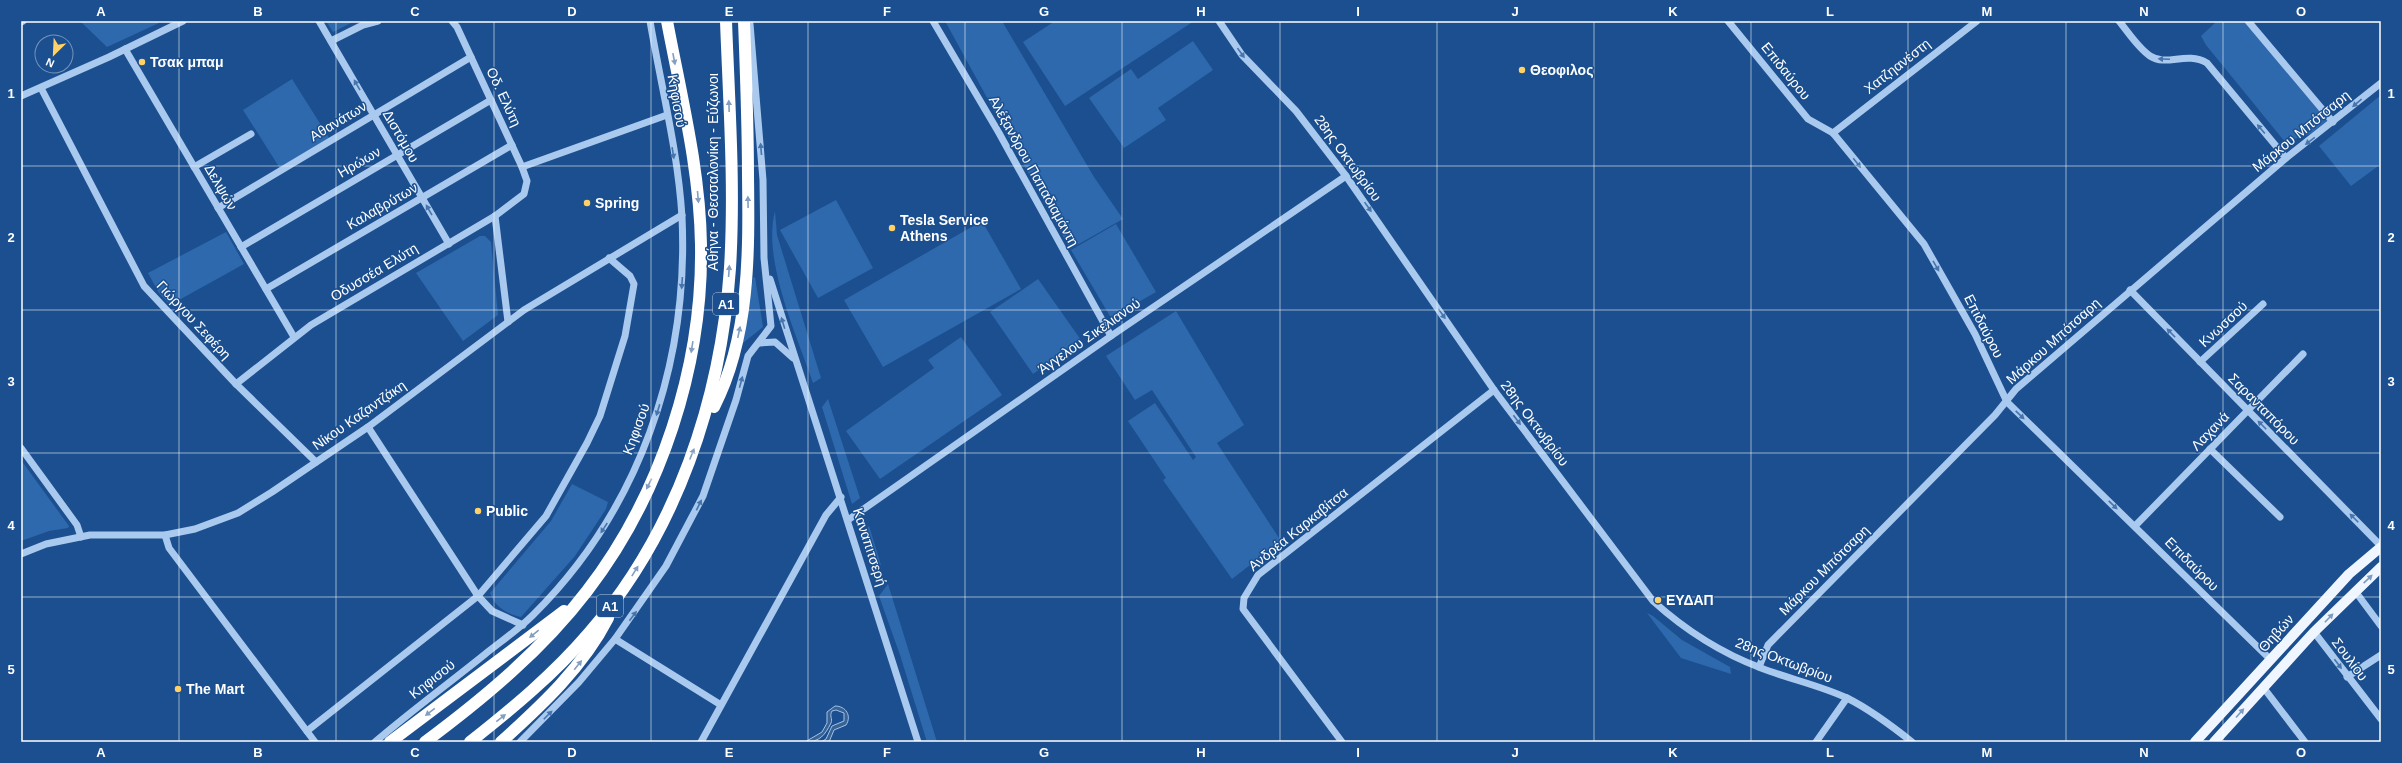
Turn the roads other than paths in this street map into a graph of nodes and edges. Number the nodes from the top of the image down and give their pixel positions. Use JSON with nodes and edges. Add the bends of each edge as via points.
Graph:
{"nodes":[{"id":1,"x":183,"y":21,"type":"edge"},
{"id":2,"x":319,"y":21,"type":"edge"},
{"id":3,"x":378,"y":21,"type":"edge"},
{"id":4,"x":452,"y":21,"type":"edge"},
{"id":5,"x":650,"y":21,"type":"edge"},
{"id":6,"x":667,"y":21,"type":"edge"},
{"id":7,"x":726,"y":21,"type":"edge"},
{"id":8,"x":744,"y":21,"type":"edge"},
{"id":9,"x":749,"y":21,"type":"edge"},
{"id":10,"x":932,"y":21,"type":"edge"},
{"id":11,"x":1219,"y":21,"type":"edge"},
{"id":12,"x":1728,"y":21,"type":"edge"},
{"id":13,"x":1977,"y":21,"type":"edge"},
{"id":14,"x":2119,"y":21,"type":"edge"},
{"id":15,"x":2248,"y":21,"type":"edge"},
{"id":16,"x":172,"y":23,"type":"edge"},
{"id":17,"x":331,"y":41,"type":"junction"},
{"id":18,"x":125,"y":50,"type":"junction"},
{"id":19,"x":471,"y":57,"type":"junction"},
{"id":20,"x":2381,"y":83,"type":"edge"},
{"id":21,"x":41,"y":88,"type":"junction"},
{"id":22,"x":21,"y":96,"type":"edge"},
{"id":23,"x":491,"y":100,"type":"junction"},
{"id":24,"x":374,"y":115,"type":"junction"},
{"id":25,"x":667,"y":115,"type":"junction"},
{"id":26,"x":2333,"y":122,"type":"junction"},
{"id":27,"x":1833,"y":132,"type":"junction"},
{"id":28,"x":251,"y":134,"type":"dead end"},
{"id":29,"x":512,"y":145,"type":"junction"},
{"id":30,"x":397,"y":155,"type":"junction"},
{"id":31,"x":2286,"y":158,"type":"junction"},
{"id":32,"x":194,"y":167,"type":"junction"},
{"id":33,"x":522,"y":167,"type":"junction"},
{"id":34,"x":1346,"y":176,"type":"junction"},
{"id":35,"x":527,"y":187,"type":"joint"},
{"id":36,"x":422,"y":198,"type":"junction"},
{"id":37,"x":218,"y":208,"type":"junction"},
{"id":38,"x":682,"y":215,"type":"junction"},
{"id":39,"x":495,"y":216,"type":"junction"},
{"id":40,"x":449,"y":244,"type":"junction"},
{"id":41,"x":241,"y":247,"type":"junction"},
{"id":42,"x":610,"y":258,"type":"junction"},
{"id":43,"x":764,"y":258,"type":"junction"},
{"id":44,"x":266,"y":289,"type":"junction"},
{"id":45,"x":2130,"y":290,"type":"junction"},
{"id":46,"x":2263,"y":304,"type":"dead end"},
{"id":47,"x":508,"y":322,"type":"junction"},
{"id":48,"x":1111,"y":336,"type":"junction"},
{"id":49,"x":294,"y":337,"type":"junction"},
{"id":50,"x":760,"y":343,"type":"junction"},
{"id":51,"x":2303,"y":354,"type":"dead end"},
{"id":52,"x":795,"y":360,"type":"junction"},
{"id":53,"x":2200,"y":362,"type":"junction"},
{"id":54,"x":236,"y":384,"type":"junction"},
{"id":55,"x":1494,"y":390,"type":"junction"},
{"id":56,"x":2007,"y":402,"type":"junction"},
{"id":57,"x":2248,"y":411,"type":"junction"},
{"id":58,"x":368,"y":427,"type":"junction"},
{"id":59,"x":701,"y":433,"type":"junction"},
{"id":60,"x":21,"y":448,"type":"edge"},
{"id":61,"x":2210,"y":449,"type":"junction"},
{"id":62,"x":316,"y":462,"type":"junction"},
{"id":63,"x":841,"y":498,"type":"junction"},
{"id":64,"x":2280,"y":517,"type":"dead end"},
{"id":65,"x":848,"y":520,"type":"junction"},
{"id":66,"x":2135,"y":526,"type":"junction"},
{"id":67,"x":165,"y":535,"type":"junction"},
{"id":68,"x":81,"y":537,"type":"junction"},
{"id":69,"x":2381,"y":546,"type":"edge"},
{"id":70,"x":21,"y":554,"type":"edge"},
{"id":71,"x":2381,"y":567,"type":"edge"},
{"id":72,"x":626,"y":585,"type":"junction"},
{"id":73,"x":2355,"y":591,"type":"junction"},
{"id":74,"x":586,"y":592,"type":"junction"},
{"id":75,"x":478,"y":596,"type":"junction"},
{"id":76,"x":522,"y":624,"type":"junction"},
{"id":77,"x":2381,"y":626,"type":"edge"},
{"id":78,"x":2314,"y":632,"type":"junction"},
{"id":79,"x":615,"y":639,"type":"junction"},
{"id":80,"x":2381,"y":654,"type":"edge"},
{"id":81,"x":2271,"y":660,"type":"junction"},
{"id":82,"x":1759,"y":667,"type":"junction"},
{"id":83,"x":2348,"y":677,"type":"junction"},
{"id":84,"x":2263,"y":687,"type":"junction"},
{"id":85,"x":1847,"y":698,"type":"junction"},
{"id":86,"x":721,"y":705,"type":"junction"},
{"id":87,"x":2381,"y":719,"type":"edge"},
{"id":88,"x":307,"y":731,"type":"junction"},
{"id":89,"x":315,"y":742,"type":"edge"},
{"id":90,"x":375,"y":742,"type":"edge"},
{"id":91,"x":390,"y":742,"type":"edge"},
{"id":92,"x":425,"y":742,"type":"edge"},
{"id":93,"x":470,"y":742,"type":"edge"},
{"id":94,"x":501,"y":742,"type":"edge"},
{"id":95,"x":520,"y":742,"type":"edge"},
{"id":96,"x":701,"y":742,"type":"edge"},
{"id":97,"x":918,"y":742,"type":"edge"},
{"id":98,"x":1342,"y":742,"type":"edge"},
{"id":99,"x":1816,"y":742,"type":"edge"},
{"id":100,"x":1912,"y":742,"type":"edge"},
{"id":101,"x":2195,"y":742,"type":"edge"},
{"id":102,"x":2214,"y":742,"type":"edge"},
{"id":103,"x":2305,"y":742,"type":"edge"}],
"edges":[{"from":1,"to":16,"type":"street"},
{"from":2,"to":17,"type":"street","name":"Διστόμου"},
{"from":3,"to":17,"type":"street","via":[[363,25]]},
{"from":4,"to":19,"type":"street","name":"Οδ. Ελύτη"},
{"from":5,"to":25,"type":"street","name":"Κηφισού"},
{"from":6,"to":74,"type":"highway","name":"Αθήνα - Θεσσαλονίκη - Εύζωνοι","number":"Α1","one_way":true,"via":[[698,196],[701,281],[697,320],[689,372],[674,425],[617,547]]},
{"from":59,"to":7,"type":"highway","name":"Αθήνα - Θεσσαλονίκη - Εύζωνοι","number":"Α1","one_way":true,"via":[[715,379],[730,269],[731,173]]},
{"from":59,"to":8,"type":"highway","one_way":true,"via":[[731,368],[741,323],[749,224]]},
{"from":43,"to":9,"type":"street","one_way":true,"via":[[763,180]]},
{"from":10,"to":48,"type":"street","name":"Αλέξανδρου Παπαδιαμάντη","via":[[999,133]]},
{"from":11,"to":34,"type":"street","name":"28ης Οκτωβρίου","one_way":true,"via":[[1242,55],[1296,111]]},
{"from":12,"to":27,"type":"street","name":"Επιδαύρου","via":[[1808,119]]},
{"from":13,"to":27,"type":"street","name":"Χατζηανέστη"},
{"from":31,"to":14,"type":"street","one_way":true,"via":[[2207,63],[2198,58],[2164,60],[2151,56]]},
{"from":15,"to":26,"type":"street"},
{"from":16,"to":18,"type":"street"},
{"from":24,"to":17,"type":"street","name":"Διστόμου","one_way":true},
{"from":18,"to":21,"type":"street"},
{"from":18,"to":32,"type":"street","name":"Δελψών"},
{"from":19,"to":23,"type":"street","name":"Οδ. Ελύτη"},
{"from":19,"to":24,"type":"street","name":"Αθανάτων"},
{"from":20,"to":26,"type":"street","name":"Μάρκου Μπότσαρη","one_way":true},
{"from":21,"to":22,"type":"street"},
{"from":21,"to":54,"type":"street","name":"Γιώργου Σεφέρη","via":[[144,286]]},
{"from":23,"to":29,"type":"street","name":"Οδ. Ελύτη"},
{"from":23,"to":30,"type":"street","name":"Ηρώων"},
{"from":24,"to":30,"type":"street","name":"Διστόμου"},
{"from":24,"to":37,"type":"street","name":"Αθανάτων"},
{"from":25,"to":33,"type":"street"},
{"from":25,"to":38,"type":"street","name":"Κηφισού","one_way":true},
{"from":26,"to":31,"type":"street","name":"Μάρκου Μπότσαρη","one_way":true},
{"from":27,"to":56,"type":"street","name":"Επιδαύρου","one_way":true,"via":[[1924,244],[1975,334]]},
{"from":28,"to":32,"type":"street"},
{"from":29,"to":33,"type":"street","name":"Οδ. Ελύτη"},
{"from":29,"to":36,"type":"street","name":"Καλαβρύτων"},
{"from":30,"to":36,"type":"street","name":"Διστόμου"},
{"from":30,"to":41,"type":"street","name":"Ηρώων"},
{"from":31,"to":45,"type":"street","name":"Μάρκου Μπότσαρη"},
{"from":32,"to":37,"type":"street","name":"Δελψών"},
{"from":33,"to":35,"type":"street","name":"Οδ. Ελύτη"},
{"from":34,"to":48,"type":"street","name":"Άγγελου Σικελιανού"},
{"from":34,"to":55,"type":"street","name":"28ης Οκτωβρίου","one_way":true},
{"from":35,"to":39,"type":"street","name":"Οδυσσέα Ελύτη","via":[[520,199]]},
{"from":40,"to":36,"type":"street","name":"Διστόμου","one_way":true},
{"from":36,"to":44,"type":"street","name":"Καλαβρύτων"},
{"from":37,"to":41,"type":"street","name":"Δελψών"},
{"from":38,"to":42,"type":"street","name":"Νίκου Καζαντζάκη"},
{"from":38,"to":76,"type":"street","name":"Κηφισού","one_way":true,"via":[[682,279],[675,345],[664,390],[644,450],[618,504],[597,538],[561,585]]},
{"from":39,"to":40,"type":"street","name":"Οδυσσέα Ελύτη"},
{"from":39,"to":47,"type":"street"},
{"from":40,"to":49,"type":"street","name":"Οδυσσέα Ελύτη","via":[[330,313]]},
{"from":41,"to":44,"type":"street","name":"Δελψών"},
{"from":42,"to":47,"type":"street","name":"Νίκου Καζαντζάκη"},
{"from":42,"to":75,"type":"street","via":[[630,276],[634,288],[619,357],[600,416],[546,516]]},
{"from":43,"to":50,"type":"street","via":[[772,321],[769,331]]},
{"from":52,"to":43,"type":"street","name":"Καναπιτσερή","one_way":true},
{"from":44,"to":49,"type":"street","name":"Δελψών"},
{"from":53,"to":45,"type":"street","name":"Σαρανταπόρου","one_way":true},
{"from":45,"to":56,"type":"street","name":"Μάρκου Μπότσαρη","via":[[2016,389]]},
{"from":46,"to":53,"type":"street","name":"Κνωσσού"},
{"from":47,"to":58,"type":"street","name":"Νίκου Καζαντζάκη"},
{"from":48,"to":65,"type":"street","name":"Άγγελου Σικελιανού"},
{"from":49,"to":54,"type":"street","name":"Οδυσσέα Ελύτη"},
{"from":50,"to":52,"type":"street","via":[[775,342]]},
{"from":79,"to":50,"type":"street","one_way":true,"via":[[649,593],[691,523],[716,462],[748,356]]},
{"from":51,"to":57,"type":"street","name":"Λαχανά"},
{"from":52,"to":63,"type":"street","name":"Καναπιτσερή"},
{"from":53,"to":57,"type":"street","name":"Σαρανταπόρου"},
{"from":54,"to":62,"type":"street","name":"Γιώργου Σεφέρη"},
{"from":55,"to":82,"type":"street","name":"28ης Οκτωβρίου","one_way":true,"via":[[1653,600],[1700,637]]},
{"from":55,"to":98,"type":"street","name":"Ανδρέα Καρκαβίτσα","via":[[1258,575],[1244,598],[1243,609]]},
{"from":56,"to":66,"type":"street","name":"Επιδαύρου","one_way":true},
{"from":56,"to":82,"type":"street","name":"Μάρκου Μπότσαρη","via":[[1768,646]]},
{"from":57,"to":61,"type":"street","name":"Λαχανά"},
{"from":69,"to":57,"type":"street","name":"Σαρανταπόρου","one_way":true},
{"from":58,"to":62,"type":"street","name":"Νίκου Καζαντζάκη"},
{"from":58,"to":75,"type":"street"},
{"from":72,"to":59,"type":"highway","name":"Αθήνα - Θεσσαλονίκη - Εύζωνοι","number":"Α1","one_way":true,"via":[[654,537]]},
{"from":60,"to":68,"type":"street","via":[[77,525]]},
{"from":61,"to":64,"type":"street"},
{"from":61,"to":66,"type":"street","name":"Λαχανά"},
{"from":62,"to":67,"type":"street","name":"Νίκου Καζαντζάκη","via":[[238,513],[195,529]]},
{"from":63,"to":65,"type":"street","name":"Καναπιτσερή"},
{"from":63,"to":86,"type":"street","via":[[826,515]]},
{"from":65,"to":97,"type":"street","name":"Καναπιτσερή"},
{"from":66,"to":81,"type":"street","name":"Επιδαύρου"},
{"from":67,"to":68,"type":"street","name":"Νίκου Καζαντζάκη"},
{"from":67,"to":88,"type":"street","via":[[169,548]]},
{"from":68,"to":70,"type":"street","name":"Νίκου Καζαντζάκη","via":[[46,544]]},
{"from":69,"to":81,"type":"main road","name":"Θηβών","via":[[2349,574]]},
{"from":73,"to":71,"type":"main road","name":"Θηβών","one_way":true},
{"from":93,"to":72,"type":"highway","name":"Αθήνα - Θεσσαλονίκη - Εύζωνοι","number":"Α1","one_way":true,"via":[[530,694],[571,653]]},
{"from":94,"to":72,"type":"highway","one_way":true,"via":[[540,707],[578,665],[603,629]]},
{"from":73,"to":77,"type":"street"},
{"from":78,"to":73,"type":"main road","name":"Θηβών","one_way":true},
{"from":74,"to":91,"type":"highway","one_way":true,"via":[[520,646]]},
{"from":74,"to":92,"type":"highway","name":"Αθήνα - Θεσσαλονίκη - Εύζωνοι","number":"Α1","via":[[512,672]]},
{"from":75,"to":76,"type":"street","via":[[497,614]]},
{"from":75,"to":88,"type":"street"},
{"from":76,"to":90,"type":"street","name":"Κηφισού"},
{"from":78,"to":83,"type":"street","name":"Σουλίου","one_way":true},
{"from":78,"to":84,"type":"main road","name":"Θηβών"},
{"from":79,"to":86,"type":"street"},
{"from":95,"to":79,"type":"street","one_way":true,"via":[[579,682]]},
{"from":80,"to":83,"type":"street"},
{"from":81,"to":101,"type":"main road","name":"Θηβών"},
{"from":82,"to":85,"type":"street","name":"28ης Οκτωβρίου"},
{"from":83,"to":87,"type":"street","name":"Σουλίου"},
{"from":102,"to":84,"type":"main road","name":"Θηβών","one_way":true},
{"from":84,"to":103,"type":"street"},
{"from":85,"to":99,"type":"street"},
{"from":85,"to":100,"type":"street","name":"28ης Οκτωβρίου","via":[[1876,715]]},
{"from":86,"to":96,"type":"street"},
{"from":88,"to":89,"type":"street"}]}
